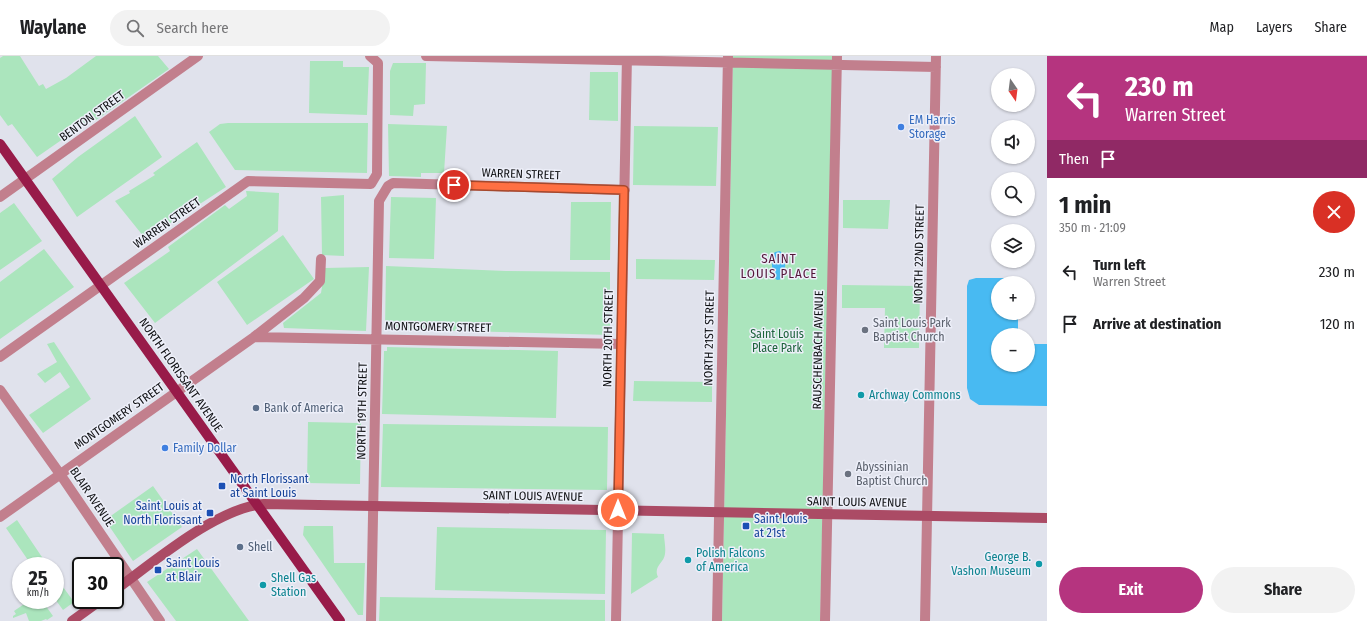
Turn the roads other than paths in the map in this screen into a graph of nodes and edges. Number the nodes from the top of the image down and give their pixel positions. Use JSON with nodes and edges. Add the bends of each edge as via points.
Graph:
{"nodes":[{"id":1,"x":198,"y":56,"type":"edge"},
{"id":2,"x":370,"y":56,"type":"edge"},
{"id":3,"x":426,"y":56,"type":"edge"},
{"id":4,"x":936,"y":56,"type":"edge"},
{"id":5,"x":627,"y":58,"type":"edge"},
{"id":6,"x":728,"y":59,"type":"edge"},
{"id":7,"x":837,"y":60,"type":"edge"},
{"id":8,"x":936,"y":66,"type":"junction"},
{"id":9,"x":0,"y":144,"type":"edge"},
{"id":10,"x":25,"y":179,"type":"junction"},
{"id":11,"x":624,"y":190,"type":"junction"},
{"id":12,"x":0,"y":197,"type":"edge"},
{"id":13,"x":379,"y":201,"type":"joint"},
{"id":14,"x":321,"y":258,"type":"dead end"},
{"id":15,"x":101,"y":285,"type":"junction"},
{"id":16,"x":254,"y":337,"type":"junction"},
{"id":17,"x":376,"y":339,"type":"junction"},
{"id":18,"x":621,"y":344,"type":"junction"},
{"id":19,"x":0,"y":357,"type":"edge"},
{"id":20,"x":0,"y":390,"type":"edge"},
{"id":21,"x":176,"y":391,"type":"junction"},
{"id":22,"x":60,"y":474,"type":"junction"},
{"id":23,"x":257,"y":504,"type":"junction"},
{"id":24,"x":373,"y":505,"type":"junction"},
{"id":25,"x":618,"y":510,"type":"junction"},
{"id":26,"x":719,"y":512,"type":"junction"},
{"id":27,"x":828,"y":514,"type":"junction"},
{"id":28,"x":927,"y":516,"type":"junction"},
{"id":29,"x":0,"y":517,"type":"edge"},
{"id":30,"x":1047,"y":518,"type":"edge"},
{"id":31,"x":131,"y":579,"type":"junction"},
{"id":32,"x":124,"y":584,"type":"edge"},
{"id":33,"x":89,"y":609,"type":"edge"},
{"id":34,"x":72,"y":621,"type":"edge"},
{"id":35,"x":160,"y":621,"type":"edge"},
{"id":36,"x":340,"y":621,"type":"edge"},
{"id":37,"x":371,"y":621,"type":"edge"},
{"id":38,"x":616,"y":621,"type":"edge"},
{"id":39,"x":717,"y":621,"type":"edge"},
{"id":40,"x":826,"y":621,"type":"edge"},
{"id":41,"x":925,"y":621,"type":"edge"}],
"edges":[{"from":1,"to":10,"type":"street","name":"BENTON STREET"},
{"from":2,"to":15,"type":"street","name":"WARREN STREET","via":[[378,63],[377,174],[371,184],[248,181]]},
{"from":3,"to":5,"type":"street"},
{"from":4,"to":8,"type":"street","name":"NORTH 22ND STREET"},
{"from":5,"to":6,"type":"street"},
{"from":5,"to":11,"type":"street","name":"NORTH 20TH STREET"},
{"from":6,"to":7,"type":"street"},
{"from":6,"to":26,"type":"street","name":"NORTH 21ST STREET"},
{"from":7,"to":8,"type":"street"},
{"from":7,"to":27,"type":"street","name":"RAUSCHENBACH AVENUE"},
{"from":8,"to":28,"type":"street","name":"NORTH 22ND STREET"},
{"from":9,"to":10,"type":"main road","name":"NORTH FLORISSANT AVENUE"},
{"from":10,"to":12,"type":"street","name":"BENTON STREET"},
{"from":10,"to":15,"type":"main road","name":"NORTH FLORISSANT AVENUE"},
{"from":11,"to":13,"type":"street","name":"WARREN STREET","via":[[392,183]]},
{"from":11,"to":18,"type":"street","name":"NORTH 20TH STREET"},
{"from":13,"to":17,"type":"street","name":"NORTH 19TH STREET"},
{"from":14,"to":16,"type":"street","name":"MONTGOMERY STREET","via":[[321,278],[317,285]]},
{"from":15,"to":19,"type":"street","name":"WARREN STREET"},
{"from":15,"to":21,"type":"main road","name":"NORTH FLORISSANT AVENUE"},
{"from":16,"to":17,"type":"street","name":"MONTGOMERY STREET"},
{"from":16,"to":21,"type":"street","name":"MONTGOMERY STREET"},
{"from":17,"to":18,"type":"street","name":"MONTGOMERY STREET"},
{"from":17,"to":24,"type":"street","name":"NORTH 19TH STREET"},
{"from":18,"to":25,"type":"street","name":"NORTH 20TH STREET"},
{"from":20,"to":22,"type":"street","name":"BLAIR AVENUE"},
{"from":21,"to":22,"type":"street","name":"MONTGOMERY STREET"},
{"from":21,"to":23,"type":"main road","name":"NORTH FLORISSANT AVENUE"},
{"from":22,"to":29,"type":"street","name":"MONTGOMERY STREET"},
{"from":22,"to":31,"type":"street","name":"BLAIR AVENUE"},
{"from":23,"to":24,"type":"street","name":"SAINT LOUIS AVENUE"},
{"from":23,"to":31,"type":"street","name":"SAINT LOUIS AVENUE","via":[[237,510],[205,527]]},
{"from":23,"to":36,"type":"main road","name":"NORTH FLORISSANT AVENUE"},
{"from":24,"to":25,"type":"street","name":"SAINT LOUIS AVENUE"},
{"from":24,"to":37,"type":"street","name":"NORTH 19TH STREET"},
{"from":25,"to":26,"type":"street","name":"SAINT LOUIS AVENUE"},
{"from":25,"to":38,"type":"street","name":"NORTH 20TH STREET"},
{"from":26,"to":27,"type":"street","name":"SAINT LOUIS AVENUE"},
{"from":26,"to":39,"type":"street","name":"NORTH 21ST STREET"},
{"from":27,"to":28,"type":"street","name":"SAINT LOUIS AVENUE"},
{"from":27,"to":40,"type":"street","name":"RAUSCHENBACH AVENUE"},
{"from":28,"to":30,"type":"street","name":"SAINT LOUIS AVENUE"},
{"from":28,"to":41,"type":"street","name":"NORTH 22ND STREET"},
{"from":31,"to":32,"type":"street","name":"SAINT LOUIS AVENUE"},
{"from":31,"to":35,"type":"street","name":"BLAIR AVENUE"},
{"from":33,"to":34,"type":"street"}]}
